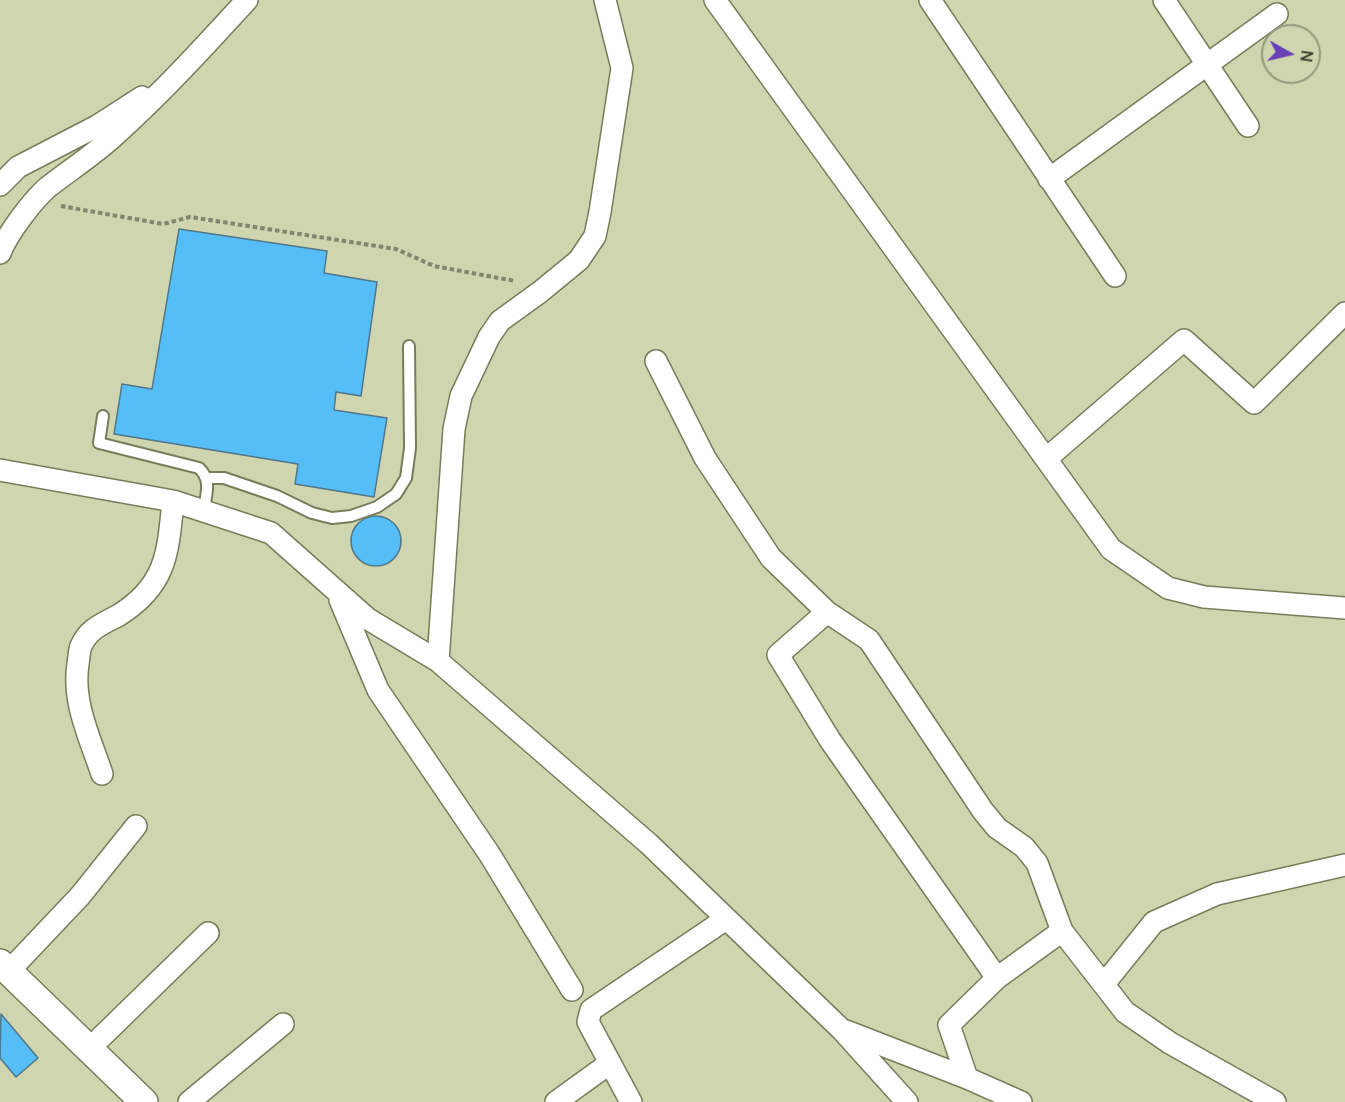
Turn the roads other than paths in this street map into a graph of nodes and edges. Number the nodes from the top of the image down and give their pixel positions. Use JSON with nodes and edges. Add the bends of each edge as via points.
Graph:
{"nodes":[{"id":1,"x":248,"y":0,"type":"edge"},
{"id":2,"x":605,"y":0,"type":"edge"},
{"id":3,"x":930,"y":0,"type":"edge"},
{"id":4,"x":1164,"y":0,"type":"edge"},
{"id":5,"x":719,"y":1,"type":"edge"},
{"id":6,"x":1277,"y":14,"type":"dead end"},
{"id":7,"x":1207,"y":64,"type":"junction"},
{"id":8,"x":178,"y":75,"type":"junction"},
{"id":9,"x":1248,"y":126,"type":"dead end"},
{"id":10,"x":1049,"y":179,"type":"junction"},
{"id":11,"x":0,"y":184,"type":"edge"},
{"id":12,"x":0,"y":253,"type":"edge"},
{"id":13,"x":1115,"y":276,"type":"dead end"},
{"id":14,"x":1345,"y":314,"type":"edge"},
{"id":15,"x":409,"y":346,"type":"dead end"},
{"id":16,"x":656,"y":361,"type":"dead end"},
{"id":17,"x":103,"y":416,"type":"dead end"},
{"id":18,"x":1046,"y":459,"type":"junction"},
{"id":19,"x":0,"y":470,"type":"edge"},
{"id":20,"x":207,"y":478,"type":"junction"},
{"id":21,"x":173,"y":501,"type":"junction"},
{"id":22,"x":204,"y":510,"type":"junction"},
{"id":23,"x":339,"y":595,"type":"junction"},
{"id":24,"x":1345,"y":608,"type":"edge"},
{"id":25,"x":827,"y":612,"type":"junction"},
{"id":26,"x":438,"y":661,"type":"junction"},
{"id":27,"x":102,"y":774,"type":"dead end"},
{"id":28,"x":136,"y":826,"type":"dead end"},
{"id":29,"x":1345,"y":866,"type":"edge"},
{"id":30,"x":726,"y":919,"type":"junction"},
{"id":31,"x":1062,"y":932,"type":"junction"},
{"id":32,"x":208,"y":933,"type":"dead end"},
{"id":33,"x":4,"y":967,"type":"edge"},
{"id":34,"x":997,"y":978,"type":"junction"},
{"id":35,"x":1104,"y":984,"type":"junction"},
{"id":36,"x":573,"y":990,"type":"dead end"},
{"id":37,"x":283,"y":1024,"type":"dead end"},
{"id":38,"x":842,"y":1030,"type":"junction"},
{"id":39,"x":89,"y":1049,"type":"junction"},
{"id":40,"x":610,"y":1063,"type":"junction"},
{"id":41,"x":967,"y":1078,"type":"junction"},
{"id":42,"x":144,"y":1102,"type":"edge"},
{"id":43,"x":189,"y":1102,"type":"edge"},
{"id":44,"x":556,"y":1102,"type":"edge"},
{"id":45,"x":631,"y":1102,"type":"edge"},
{"id":46,"x":907,"y":1102,"type":"edge"},
{"id":47,"x":1022,"y":1102,"type":"edge"},
{"id":48,"x":1275,"y":1102,"type":"edge"}],
"edges":[{"from":1,"to":8,"type":"street"},
{"from":2,"to":26,"type":"street","via":[[622,68],[594,236],[579,260],[500,321],[461,396],[453,429]]},
{"from":3,"to":10,"type":"street"},
{"from":4,"to":7,"type":"street"},
{"from":5,"to":18,"type":"street"},
{"from":6,"to":7,"type":"street"},
{"from":7,"to":9,"type":"street"},
{"from":7,"to":10,"type":"street"},
{"from":8,"to":11,"type":"street","via":[[97,126],[18,167]]},
{"from":8,"to":12,"type":"street","via":[[92,155],[46,188],[18,222]]},
{"from":10,"to":13,"type":"street"},
{"from":14,"to":18,"type":"street","via":[[1254,403],[1184,340]]},
{"from":15,"to":20,"type":"lane","via":[[410,448],[406,478],[396,494],[377,507],[332,518],[224,478]]},
{"from":16,"to":25,"type":"street","via":[[705,458],[771,558]]},
{"from":17,"to":20,"type":"lane","via":[[99,443],[199,468]]},
{"from":18,"to":24,"type":"street","via":[[1111,549],[1168,588],[1204,597]]},
{"from":19,"to":21,"type":"street"},
{"from":20,"to":22,"type":"lane"},
{"from":21,"to":22,"type":"street"},
{"from":21,"to":27,"type":"street","via":[[168,550],[160,574],[128,608],[92,629],[80,647],[77,702]]},
{"from":22,"to":23,"type":"street","via":[[271,533]]},
{"from":23,"to":26,"type":"street","via":[[368,619]]},
{"from":23,"to":36,"type":"street","via":[[378,690],[490,855]]},
{"from":25,"to":31,"type":"street","via":[[869,640],[983,811],[1037,863]]},
{"from":25,"to":34,"type":"street","via":[[778,655],[830,740]]},
{"from":26,"to":30,"type":"street","via":[[649,844]]},
{"from":28,"to":33,"type":"street","via":[[80,896]]},
{"from":29,"to":35,"type":"street","via":[[1216,894],[1154,922]]},
{"from":30,"to":38,"type":"street"},
{"from":30,"to":40,"type":"street","via":[[591,1010],[588,1022]]},
{"from":31,"to":34,"type":"street"},
{"from":31,"to":35,"type":"street"},
{"from":32,"to":39,"type":"street"},
{"from":33,"to":39,"type":"street"},
{"from":34,"to":41,"type":"street","via":[[949,1025]]},
{"from":35,"to":48,"type":"street","via":[[1125,1012]]},
{"from":37,"to":43,"type":"street"},
{"from":38,"to":41,"type":"street"},
{"from":38,"to":46,"type":"street"},
{"from":39,"to":42,"type":"street"},
{"from":40,"to":44,"type":"street"},
{"from":40,"to":45,"type":"street"},
{"from":41,"to":47,"type":"street"}]}
